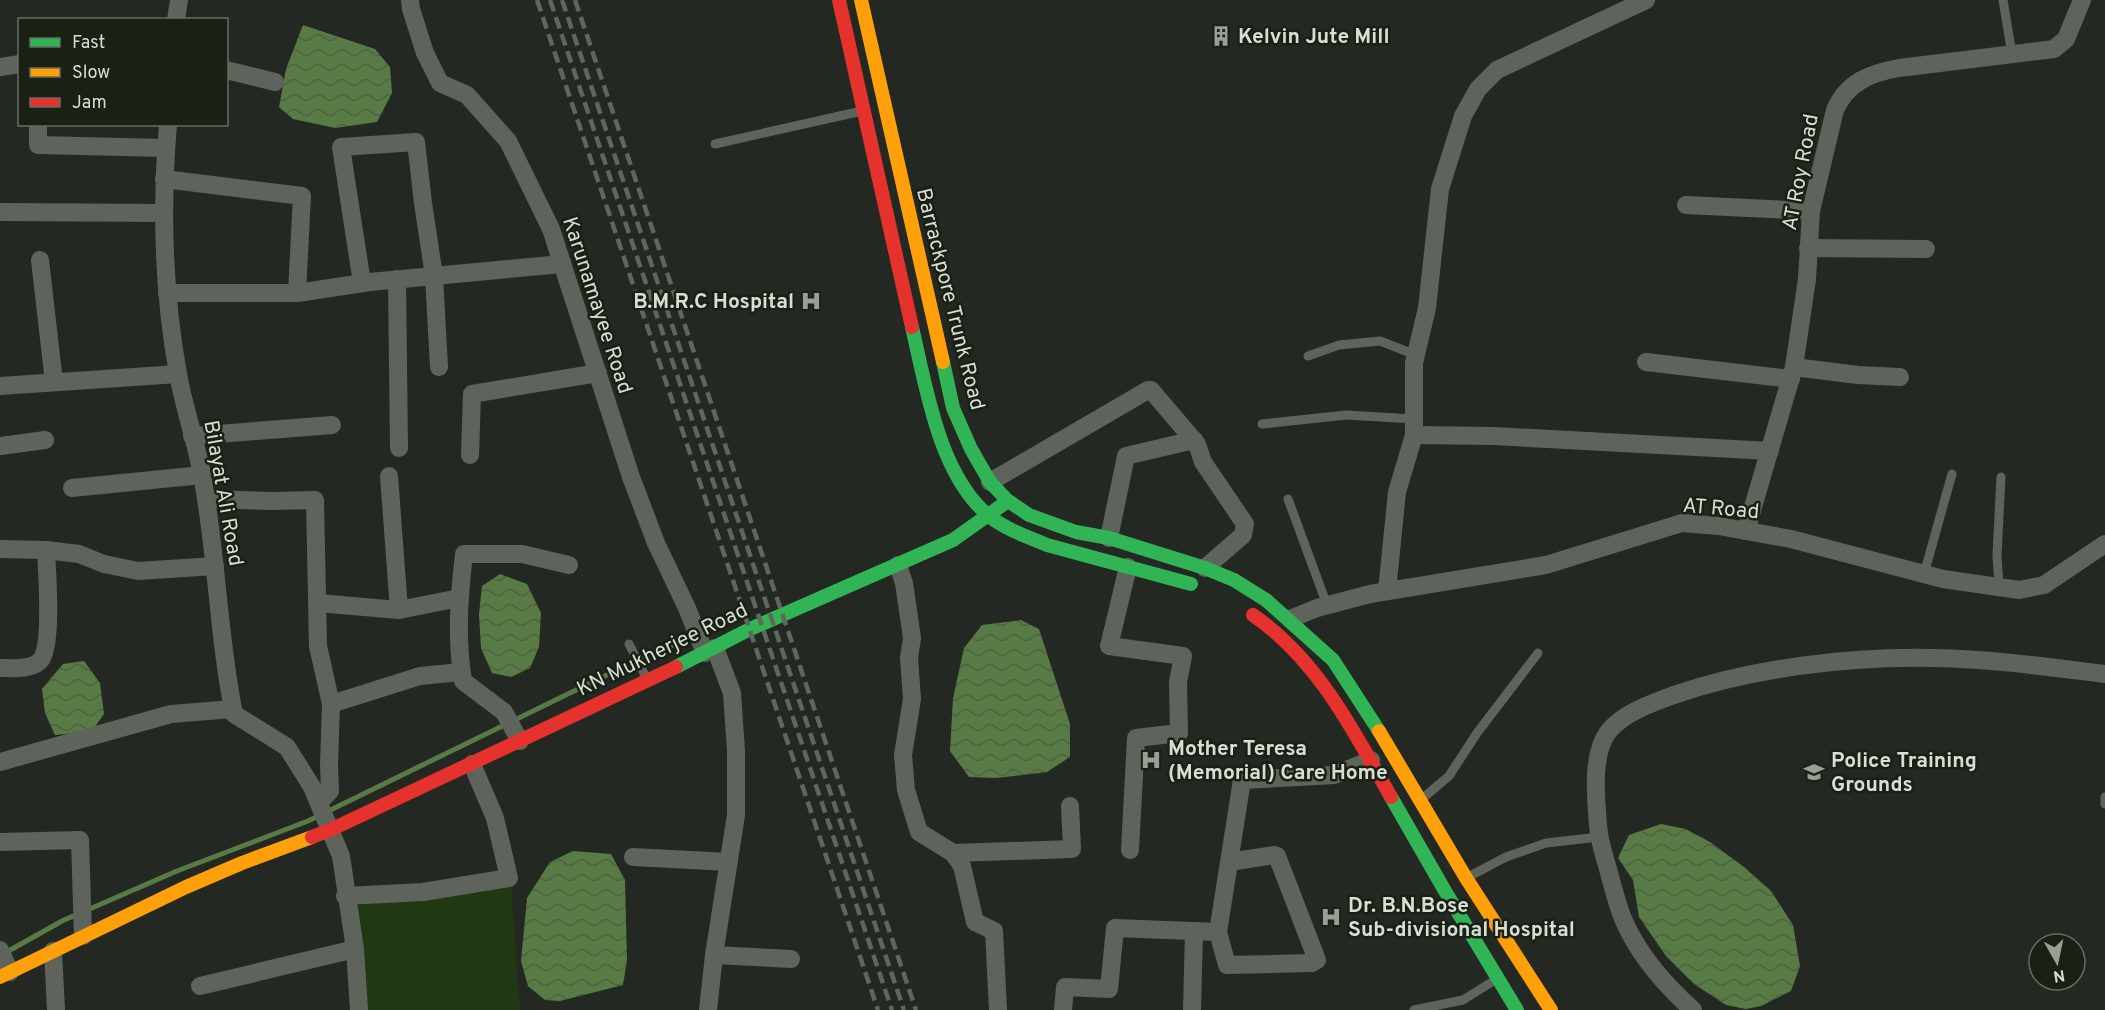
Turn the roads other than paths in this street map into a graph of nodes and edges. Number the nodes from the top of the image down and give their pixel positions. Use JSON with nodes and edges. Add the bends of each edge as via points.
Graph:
{"nodes":[{"id":1,"x":179,"y":0,"type":"edge"},
{"id":2,"x":410,"y":0,"type":"edge"},
{"id":3,"x":839,"y":0,"type":"edge"},
{"id":4,"x":861,"y":0,"type":"edge"},
{"id":5,"x":1646,"y":0,"type":"edge"},
{"id":6,"x":2003,"y":0,"type":"edge"},
{"id":7,"x":2082,"y":0,"type":"edge"},
{"id":8,"x":176,"y":18,"type":"edge"},
{"id":9,"x":2013,"y":54,"type":"junction"},
{"id":10,"x":18,"y":64,"type":"edge"},
{"id":11,"x":0,"y":67,"type":"edge"},
{"id":12,"x":228,"y":70,"type":"edge"},
{"id":13,"x":275,"y":82,"type":"dead end"},
{"id":14,"x":863,"y":111,"type":"junction"},
{"id":15,"x":38,"y":126,"type":"edge"},
{"id":16,"x":168,"y":126,"type":"edge"},
{"id":17,"x":715,"y":144,"type":"dead end"},
{"id":18,"x":166,"y":148,"type":"junction"},
{"id":19,"x":164,"y":179,"type":"junction"},
{"id":20,"x":1686,"y":205,"type":"dead end"},
{"id":21,"x":1811,"y":211,"type":"junction"},
{"id":22,"x":0,"y":212,"type":"edge"},
{"id":23,"x":164,"y":213,"type":"junction"},
{"id":24,"x":1808,"y":248,"type":"junction"},
{"id":25,"x":1926,"y":249,"type":"dead end"},
{"id":26,"x":40,"y":260,"type":"dead end"},
{"id":27,"x":562,"y":264,"type":"junction"},
{"id":28,"x":434,"y":276,"type":"junction"},
{"id":29,"x":397,"y":279,"type":"junction"},
{"id":30,"x":362,"y":284,"type":"junction"},
{"id":31,"x":167,"y":293,"type":"junction"},
{"id":32,"x":297,"y":293,"type":"junction"},
{"id":33,"x":1416,"y":355,"type":"junction"},
{"id":34,"x":1308,"y":356,"type":"dead end"},
{"id":35,"x":1646,"y":363,"type":"dead end"},
{"id":36,"x":438,"y":367,"type":"dead end"},
{"id":37,"x":1793,"y":373,"type":"junction"},
{"id":38,"x":178,"y":374,"type":"junction"},
{"id":39,"x":597,"y":374,"type":"junction"},
{"id":40,"x":1900,"y":377,"type":"dead end"},
{"id":41,"x":54,"y":382,"type":"junction"},
{"id":42,"x":0,"y":386,"type":"edge"},
{"id":43,"x":1262,"y":424,"type":"dead end"},
{"id":44,"x":333,"y":425,"type":"dead end"},
{"id":45,"x":1414,"y":427,"type":"junction"},
{"id":46,"x":192,"y":436,"type":"junction"},
{"id":47,"x":45,"y":440,"type":"dead end"},
{"id":48,"x":1194,"y":440,"type":"junction"},
{"id":49,"x":0,"y":446,"type":"edge"},
{"id":50,"x":399,"y":448,"type":"dead end"},
{"id":51,"x":1770,"y":451,"type":"junction"},
{"id":52,"x":470,"y":455,"type":"dead end"},
{"id":53,"x":1952,"y":474,"type":"dead end"},
{"id":54,"x":202,"y":475,"type":"junction"},
{"id":55,"x":389,"y":476,"type":"dead end"},
{"id":56,"x":2001,"y":477,"type":"dead end"},
{"id":57,"x":990,"y":482,"type":"junction"},
{"id":58,"x":72,"y":488,"type":"dead end"},
{"id":59,"x":206,"y":499,"type":"junction"},
{"id":60,"x":1288,"y":499,"type":"dead end"},
{"id":61,"x":1007,"y":500,"type":"junction"},
{"id":62,"x":988,"y":515,"type":"junction"},
{"id":63,"x":1746,"y":531,"type":"junction"},
{"id":64,"x":1109,"y":538,"type":"junction"},
{"id":65,"x":2105,"y":544,"type":"edge"},
{"id":66,"x":0,"y":549,"type":"edge"},
{"id":67,"x":46,"y":550,"type":"junction"},
{"id":68,"x":569,"y":565,"type":"dead end"},
{"id":69,"x":898,"y":565,"type":"junction"},
{"id":70,"x":215,"y":566,"type":"junction"},
{"id":71,"x":1128,"y":567,"type":"junction"},
{"id":72,"x":1205,"y":568,"type":"junction"},
{"id":73,"x":1924,"y":574,"type":"junction"},
{"id":74,"x":1999,"y":587,"type":"junction"},
{"id":75,"x":1209,"y":590,"type":"dead end"},
{"id":76,"x":1387,"y":591,"type":"junction"},
{"id":77,"x":459,"y":598,"type":"junction"},
{"id":78,"x":318,"y":603,"type":"junction"},
{"id":79,"x":1327,"y":605,"type":"junction"},
{"id":80,"x":399,"y":610,"type":"junction"},
{"id":81,"x":1246,"y":610,"type":"dead end"},
{"id":82,"x":1290,"y":619,"type":"junction"},
{"id":83,"x":629,"y":644,"type":"dead end"},
{"id":84,"x":710,"y":651,"type":"junction"},
{"id":85,"x":1538,"y":653,"type":"dead end"},
{"id":86,"x":0,"y":668,"type":"edge"},
{"id":87,"x":461,"y":672,"type":"junction"},
{"id":88,"x":2105,"y":674,"type":"edge"},
{"id":89,"x":647,"y":681,"type":"junction"},
{"id":90,"x":331,"y":704,"type":"junction"},
{"id":91,"x":233,"y":709,"type":"junction"},
{"id":92,"x":519,"y":741,"type":"junction"},
{"id":93,"x":1371,"y":760,"type":"junction"},
{"id":94,"x":0,"y":762,"type":"edge"},
{"id":95,"x":472,"y":764,"type":"junction"},
{"id":96,"x":2105,"y":797,"type":"edge"},
{"id":97,"x":1421,"y":800,"type":"junction"},
{"id":98,"x":319,"y":803,"type":"junction"},
{"id":99,"x":2105,"y":804,"type":"edge"},
{"id":100,"x":1070,"y":806,"type":"dead end"},
{"id":101,"x":330,"y":830,"type":"junction"},
{"id":102,"x":1599,"y":837,"type":"junction"},
{"id":103,"x":0,"y":842,"type":"edge"},
{"id":104,"x":1130,"y":850,"type":"dead end"},
{"id":105,"x":953,"y":853,"type":"junction"},
{"id":106,"x":633,"y":857,"type":"dead end"},
{"id":107,"x":729,"y":862,"type":"junction"},
{"id":108,"x":1229,"y":862,"type":"junction"},
{"id":109,"x":1456,"y":885,"type":"junction"},
{"id":110,"x":345,"y":896,"type":"junction"},
{"id":111,"x":1194,"y":931,"type":"junction"},
{"id":112,"x":1218,"y":932,"type":"junction"},
{"id":113,"x":83,"y":936,"type":"junction"},
{"id":114,"x":355,"y":949,"type":"junction"},
{"id":115,"x":0,"y":950,"type":"edge"},
{"id":116,"x":53,"y":951,"type":"junction"},
{"id":117,"x":714,"y":955,"type":"junction"},
{"id":118,"x":791,"y":959,"type":"dead end"},
{"id":119,"x":5,"y":975,"type":"edge"},
{"id":120,"x":1498,"y":978,"type":"junction"},
{"id":121,"x":200,"y":986,"type":"dead end"},
{"id":122,"x":57,"y":1010,"type":"edge"},
{"id":123,"x":359,"y":1010,"type":"edge"},
{"id":124,"x":708,"y":1010,"type":"edge"},
{"id":125,"x":998,"y":1010,"type":"edge"},
{"id":126,"x":1063,"y":1010,"type":"edge"},
{"id":127,"x":1192,"y":1010,"type":"edge"},
{"id":128,"x":1414,"y":1010,"type":"edge"},
{"id":129,"x":1517,"y":1010,"type":"edge"},
{"id":130,"x":1551,"y":1010,"type":"edge"},
{"id":131,"x":1693,"y":1010,"type":"edge"}],
"edges":[{"from":1,"to":8,"type":"street"},
{"from":2,"to":27,"type":"street","name":"Karunamayee Road","via":[[425,53],[440,83],[468,95],[508,141],[551,229]]},
{"from":3,"to":14,"type":"main road","name":"Barrackpore Trunk Road"},
{"from":4,"to":57,"type":"main road","name":"Barrackpore Trunk Road","via":[[953,408]]},
{"from":5,"to":33,"type":"street","via":[[1497,70],[1478,89],[1463,116],[1440,189],[1427,308]]},
{"from":6,"to":9,"type":"lane"},
{"from":7,"to":9,"type":"street","name":"AT Roy Road","via":[[2062,45]]},
{"from":9,"to":21,"type":"street","name":"AT Roy Road","via":[[1876,72],[1854,84],[1840,98],[1835,110]]},
{"from":10,"to":11,"type":"street"},
{"from":12,"to":13,"type":"street"},
{"from":14,"to":17,"type":"lane"},
{"from":14,"to":62,"type":"main road","name":"Barrackpore Trunk Road","via":[[934,425],[947,455]]},
{"from":15,"to":18,"type":"street","via":[[38,145]]},
{"from":16,"to":18,"type":"street","name":"Bilayat Ali Road"},
{"from":18,"to":19,"type":"street","name":"Bilayat Ali Road"},
{"from":19,"to":23,"type":"street","name":"Bilayat Ali Road"},
{"from":19,"to":32,"type":"street","via":[[302,196]]},
{"from":20,"to":21,"type":"street"},
{"from":21,"to":24,"type":"street","name":"AT Roy Road"},
{"from":22,"to":23,"type":"street"},
{"from":23,"to":31,"type":"street","name":"Bilayat Ali Road"},
{"from":24,"to":25,"type":"street"},
{"from":24,"to":37,"type":"street","name":"AT Roy Road"},
{"from":26,"to":41,"type":"street"},
{"from":27,"to":28,"type":"street"},
{"from":27,"to":39,"type":"street","name":"Karunamayee Road"},
{"from":28,"to":29,"type":"street"},
{"from":28,"to":30,"type":"street","via":[[416,142],[341,147]]},
{"from":28,"to":36,"type":"street"},
{"from":29,"to":30,"type":"street"},
{"from":29,"to":50,"type":"street"},
{"from":30,"to":32,"type":"street"},
{"from":31,"to":32,"type":"street"},
{"from":31,"to":38,"type":"street","name":"Bilayat Ali Road"},
{"from":33,"to":34,"type":"lane","via":[[1380,341],[1339,345]]},
{"from":33,"to":45,"type":"street"},
{"from":35,"to":37,"type":"street"},
{"from":37,"to":40,"type":"street"},
{"from":37,"to":51,"type":"street","name":"AT Roy Road"},
{"from":38,"to":41,"type":"street"},
{"from":38,"to":46,"type":"street","name":"Bilayat Ali Road"},
{"from":39,"to":52,"type":"street","via":[[472,394]]},
{"from":39,"to":84,"type":"street","name":"Karunamayee Road","via":[[656,543]]},
{"from":41,"to":42,"type":"street"},
{"from":43,"to":45,"type":"lane","via":[[1346,415]]},
{"from":44,"to":46,"type":"street"},
{"from":45,"to":51,"type":"street"},
{"from":45,"to":76,"type":"street","via":[[1397,492]]},
{"from":46,"to":54,"type":"street","name":"Bilayat Ali Road"},
{"from":47,"to":49,"type":"street"},
{"from":48,"to":57,"type":"street","via":[[1148,390]]},
{"from":48,"to":64,"type":"street","via":[[1126,456]]},
{"from":48,"to":72,"type":"street","via":[[1203,462],[1245,524],[1243,535]]},
{"from":51,"to":63,"type":"street","name":"AT Roy Road"},
{"from":53,"to":73,"type":"lane"},
{"from":54,"to":58,"type":"street"},
{"from":54,"to":59,"type":"street","name":"Bilayat Ali Road"},
{"from":55,"to":80,"type":"street"},
{"from":56,"to":74,"type":"lane"},
{"from":57,"to":61,"type":"main road","name":"Barrackpore Trunk Road"},
{"from":59,"to":70,"type":"street","name":"Bilayat Ali Road"},
{"from":59,"to":78,"type":"street","via":[[315,500]]},
{"from":60,"to":79,"type":"lane"},
{"from":61,"to":62,"type":"main road","name":"KN Mukherjee Road"},
{"from":61,"to":64,"type":"main road","name":"Barrackpore Trunk Road","via":[[1052,525]]},
{"from":62,"to":69,"type":"main road","name":"KN Mukherjee Road","via":[[953,540]]},
{"from":62,"to":71,"type":"main road","name":"Barrackpore Trunk Road","via":[[1046,545]]},
{"from":63,"to":73,"type":"street","name":"AT Road"},
{"from":63,"to":76,"type":"street","name":"AT Road","via":[[1682,523],[1546,565]]},
{"from":64,"to":72,"type":"main road","name":"Barrackpore Trunk Road"},
{"from":65,"to":74,"type":"street","name":"AT Road","via":[[2044,585],[2019,590]]},
{"from":66,"to":67,"type":"street"},
{"from":67,"to":70,"type":"street","via":[[79,554],[138,571]]},
{"from":67,"to":86,"type":"street","via":[[48,631],[44,654],[32,666]]},
{"from":68,"to":77,"type":"street","via":[[522,554],[464,554]]},
{"from":69,"to":84,"type":"main road","name":"KN Mukherjee Road","via":[[750,629]]},
{"from":69,"to":105,"type":"street","via":[[912,638],[912,699],[903,755],[906,790],[919,832]]},
{"from":70,"to":91,"type":"street","name":"Bilayat Ali Road"},
{"from":71,"to":75,"type":"main road","name":"Barrackpore Trunk Road"},
{"from":71,"to":104,"type":"street","via":[[1109,646],[1183,656],[1178,682],[1179,733],[1136,738]]},
{"from":72,"to":82,"type":"main road","name":"Barrackpore Trunk Road","via":[[1251,590]]},
{"from":73,"to":74,"type":"street","name":"AT Road"},
{"from":76,"to":79,"type":"street","name":"AT Road"},
{"from":77,"to":80,"type":"street"},
{"from":77,"to":87,"type":"street"},
{"from":78,"to":80,"type":"street"},
{"from":78,"to":90,"type":"street","via":[[318,646]]},
{"from":79,"to":82,"type":"street","name":"AT Road"},
{"from":81,"to":93,"type":"main road","name":"Barrackpore Trunk Road","via":[[1265,622],[1312,671],[1335,700]]},
{"from":82,"to":97,"type":"main road","name":"Barrackpore Trunk Road","via":[[1336,663]]},
{"from":83,"to":89,"type":"lane"},
{"from":84,"to":89,"type":"main road","name":"KN Mukherjee Road"},
{"from":84,"to":107,"type":"street","name":"Karunamayee Road","via":[[732,693],[736,815]]},
{"from":85,"to":97,"type":"lane","via":[[1449,776]]},
{"from":87,"to":90,"type":"street","via":[[420,676]]},
{"from":87,"to":92,"type":"street","via":[[463,681],[504,712]]},
{"from":88,"to":102,"type":"street","via":[[1912,658],[1818,665],[1692,689],[1632,713],[1608,731],[1602,742],[1596,778]]},
{"from":89,"to":92,"type":"main road","name":"KN Mukherjee Road"},
{"from":90,"to":98,"type":"street","via":[[330,791]]},
{"from":91,"to":94,"type":"street","via":[[171,714]]},
{"from":91,"to":98,"type":"street","via":[[234,714],[287,747]]},
{"from":92,"to":95,"type":"main road","name":"KN Mukherjee Road"},
{"from":93,"to":108,"type":"street","via":[[1334,775],[1242,780]]},
{"from":93,"to":109,"type":"main road","name":"Barrackpore Trunk Road"},
{"from":95,"to":101,"type":"main road","name":"KN Mukherjee Road"},
{"from":95,"to":110,"type":"street","via":[[495,818],[509,878],[423,892]]},
{"from":96,"to":99,"type":"lane"},
{"from":97,"to":109,"type":"main road","name":"Barrackpore Trunk Road"},
{"from":98,"to":101,"type":"street"},
{"from":100,"to":105,"type":"street","via":[[1072,849]]},
{"from":101,"to":110,"type":"street","via":[[341,856]]},
{"from":101,"to":113,"type":"main road","name":"KN Mukherjee Road","via":[[186,887]]},
{"from":102,"to":109,"type":"lane","via":[[1546,843],[1506,857]]},
{"from":102,"to":131,"type":"street","via":[[1628,930],[1650,963]]},
{"from":103,"to":113,"type":"street","via":[[80,840]]},
{"from":105,"to":125,"type":"street","via":[[962,866],[975,922],[994,931]]},
{"from":106,"to":107,"type":"street"},
{"from":107,"to":117,"type":"street","name":"Karunamayee Road"},
{"from":108,"to":112,"type":"street"},
{"from":108,"to":112,"type":"street","via":[[1277,856],[1317,960],[1227,965]]},
{"from":109,"to":120,"type":"main road","name":"Barrackpore Trunk Road"},
{"from":109,"to":130,"type":"main road","name":"Barrackpore Trunk Road"},
{"from":110,"to":114,"type":"street"},
{"from":111,"to":112,"type":"street"},
{"from":111,"to":126,"type":"street","via":[[1116,928],[1108,989],[1065,987]]},
{"from":111,"to":127,"type":"street"},
{"from":113,"to":116,"type":"main road","name":"KN Mukherjee Road"},
{"from":114,"to":121,"type":"street"},
{"from":114,"to":123,"type":"street"},
{"from":115,"to":119,"type":"street"},
{"from":116,"to":119,"type":"main road","name":"KN Mukherjee Road"},
{"from":116,"to":122,"type":"street"},
{"from":117,"to":118,"type":"street"},
{"from":117,"to":124,"type":"street","name":"Karunamayee Road"},
{"from":120,"to":128,"type":"lane","via":[[1463,1000]]},
{"from":120,"to":129,"type":"main road","name":"Barrackpore Trunk Road"}]}
